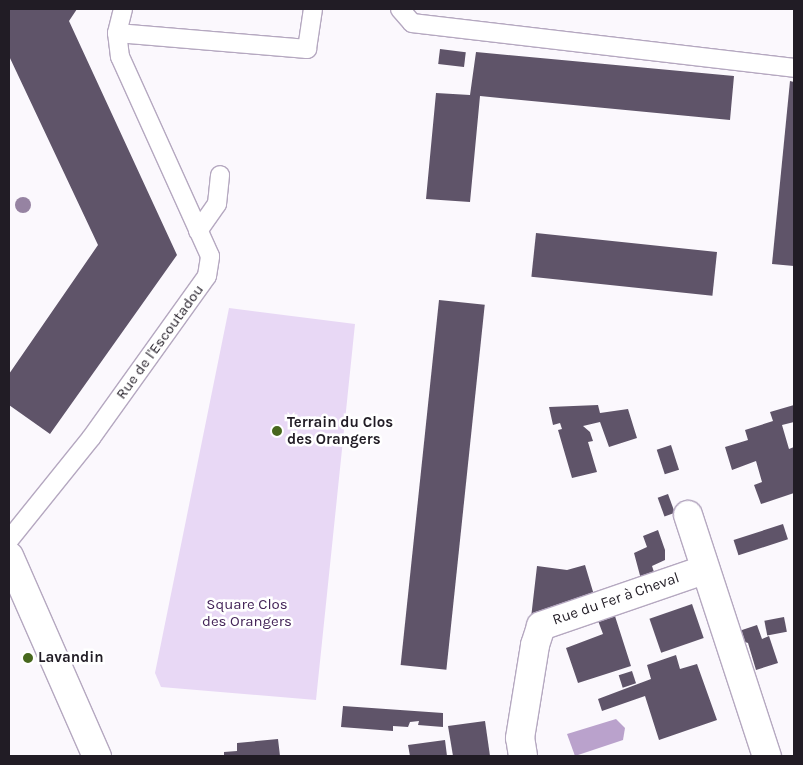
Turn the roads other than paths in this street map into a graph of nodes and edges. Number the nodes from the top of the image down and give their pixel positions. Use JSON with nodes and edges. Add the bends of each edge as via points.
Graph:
{"nodes":[{"id":1,"x":123,"y":9,"type":"edge"},
{"id":2,"x":313,"y":9,"type":"edge"},
{"id":3,"x":400,"y":9,"type":"edge"},
{"id":4,"x":117,"y":33,"type":"junction"},
{"id":5,"x":794,"y":68,"type":"edge"},
{"id":6,"x":220,"y":175,"type":"dead end"},
{"id":7,"x":198,"y":231,"type":"junction"},
{"id":8,"x":688,"y":515,"type":"dead end"},
{"id":9,"x":9,"y":540,"type":"edge"},
{"id":10,"x":9,"y":556,"type":"edge"},
{"id":11,"x":704,"y":570,"type":"junction"},
{"id":12,"x":97,"y":756,"type":"edge"},
{"id":13,"x":523,"y":756,"type":"edge"},
{"id":14,"x":767,"y":756,"type":"edge"}],
"edges":[{"from":1,"to":4,"type":"lane","name":"Rue de l'Escoutadou"},
{"from":2,"to":4,"type":"lane","via":[[307,49]]},
{"from":3,"to":5,"type":"lane","via":[[412,24]]},
{"from":4,"to":7,"type":"lane","name":"Rue de l'Escoutadou","via":[[120,57]]},
{"from":6,"to":7,"type":"lane","via":[[217,204]]},
{"from":7,"to":9,"type":"lane","name":"Rue de l'Escoutadou","via":[[210,256],[207,276],[73,461]]},
{"from":8,"to":11,"type":"street"},
{"from":10,"to":12,"type":"street"},
{"from":11,"to":13,"type":"street","name":"Rue du Fer à Cheval","via":[[541,626],[534,645],[520,738]]},
{"from":11,"to":14,"type":"street"}]}
